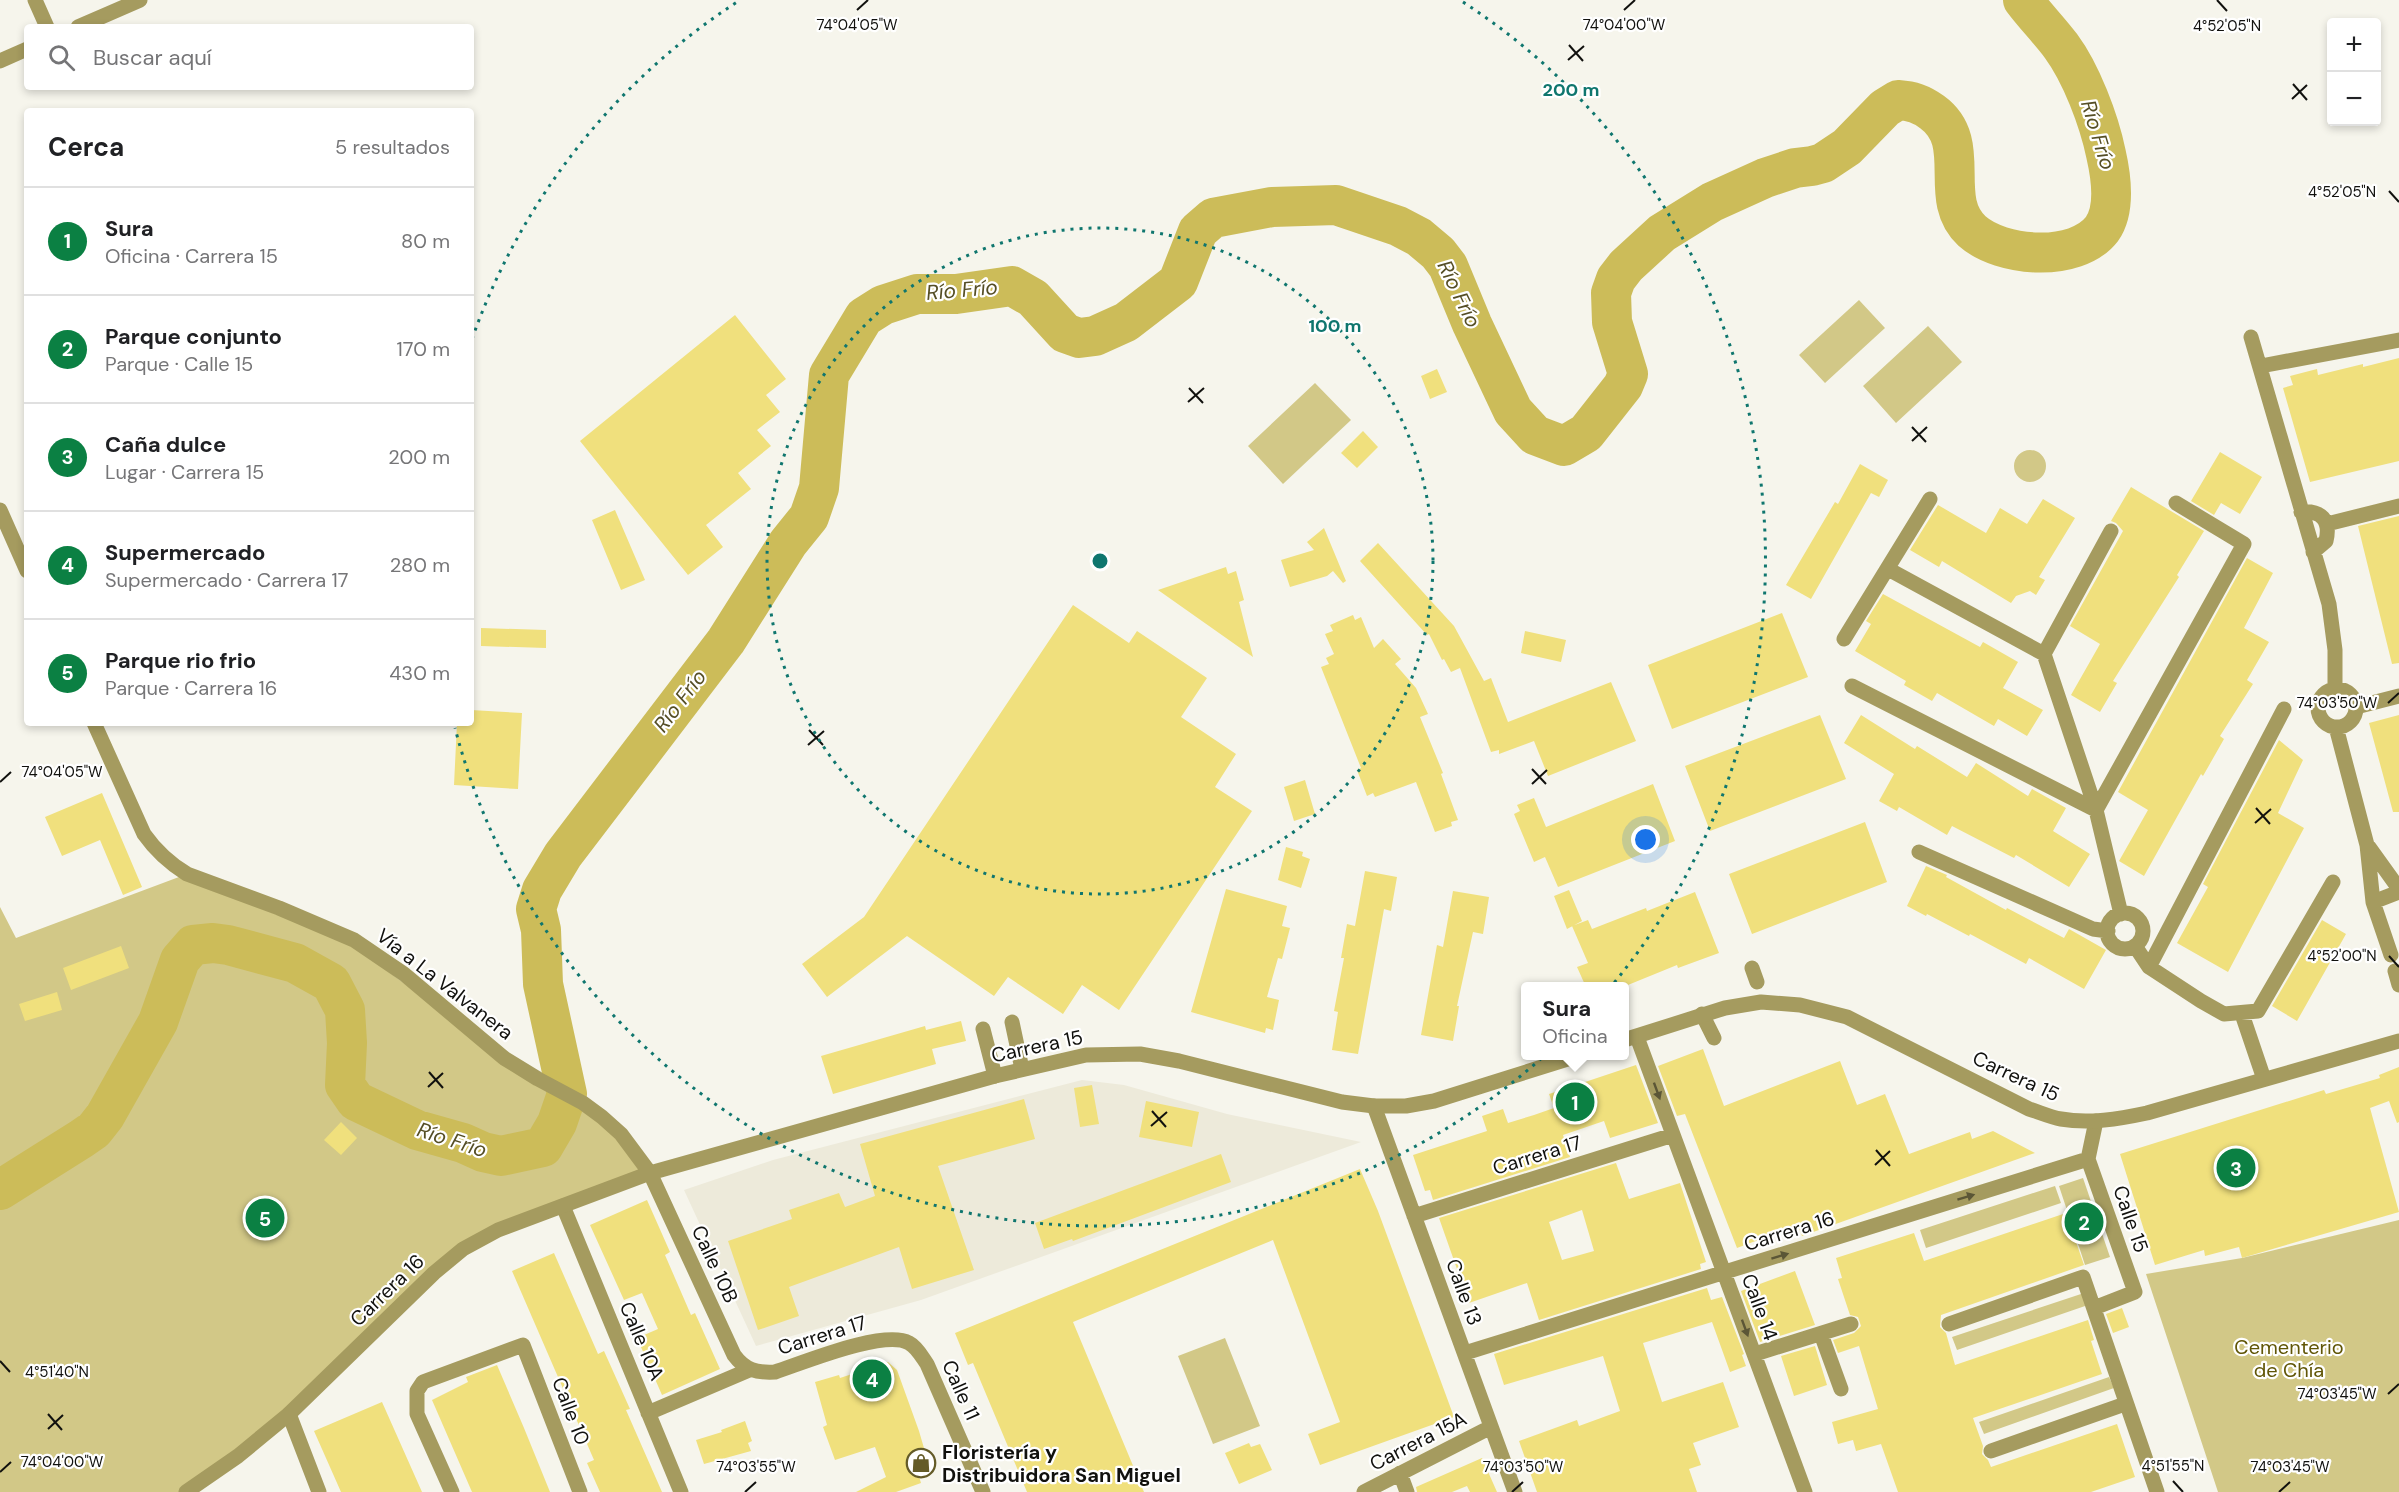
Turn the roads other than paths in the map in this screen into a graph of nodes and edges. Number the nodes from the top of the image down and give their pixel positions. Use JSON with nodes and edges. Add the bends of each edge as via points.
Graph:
{"nodes":[{"id":1,"x":35,"y":0,"type":"edge"},
{"id":2,"x":140,"y":0,"type":"edge"},
{"id":3,"x":46,"y":24,"type":"edge"},
{"id":4,"x":85,"y":24,"type":"edge"},
{"id":5,"x":24,"y":50,"type":"edge"},
{"id":6,"x":0,"y":61,"type":"edge"},
{"id":7,"x":2252,"y":337,"type":"dead end"},
{"id":8,"x":2399,"y":340,"type":"edge"},
{"id":9,"x":2261,"y":366,"type":"junction"},
{"id":10,"x":1930,"y":499,"type":"dead end"},
{"id":11,"x":2176,"y":503,"type":"dead end"},
{"id":12,"x":2399,"y":506,"type":"edge"},
{"id":13,"x":0,"y":510,"type":"edge"},
{"id":14,"x":2301,"y":512,"type":"junction"},
{"id":15,"x":2327,"y":524,"type":"junction"},
{"id":16,"x":2111,"y":531,"type":"dead end"},
{"id":17,"x":2313,"y":552,"type":"junction"},
{"id":18,"x":24,"y":564,"type":"edge"},
{"id":19,"x":1888,"y":569,"type":"junction"},
{"id":20,"x":1844,"y":639,"type":"dead end"},
{"id":21,"x":2044,"y":654,"type":"junction"},
{"id":22,"x":1852,"y":686,"type":"dead end"},
{"id":23,"x":2335,"y":690,"type":"junction"},
{"id":24,"x":2399,"y":696,"type":"edge"},
{"id":25,"x":2356,"y":707,"type":"junction"},
{"id":26,"x":2284,"y":709,"type":"dead end"},
{"id":27,"x":95,"y":726,"type":"edge"},
{"id":28,"x":2336,"y":727,"type":"junction"},
{"id":29,"x":2096,"y":810,"type":"junction"},
{"id":30,"x":2367,"y":845,"type":"junction"},
{"id":31,"x":1919,"y":852,"type":"dead end"},
{"id":32,"x":2333,"y":882,"type":"dead end"},
{"id":33,"x":2399,"y":891,"type":"edge"},
{"id":34,"x":2373,"y":902,"type":"junction"},
{"id":35,"x":2121,"y":914,"type":"junction"},
{"id":36,"x":2108,"y":931,"type":"junction"},
{"id":37,"x":2135,"y":946,"type":"junction"},
{"id":38,"x":2391,"y":955,"type":"dead end"},
{"id":39,"x":2149,"y":967,"type":"junction"},
{"id":40,"x":1702,"y":1014,"type":"junction"},
{"id":41,"x":2242,"y":1014,"type":"junction"},
{"id":42,"x":1012,"y":1022,"type":"dead end"},
{"id":43,"x":983,"y":1029,"type":"dead end"},
{"id":44,"x":1630,"y":1038,"type":"edge"},
{"id":45,"x":1714,"y":1038,"type":"dead end"},
{"id":46,"x":2399,"y":1041,"type":"edge"},
{"id":47,"x":1564,"y":1060,"type":"edge"},
{"id":48,"x":1022,"y":1069,"type":"junction"},
{"id":49,"x":995,"y":1076,"type":"junction"},
{"id":50,"x":2264,"y":1079,"type":"junction"},
{"id":51,"x":1374,"y":1106,"type":"junction"},
{"id":52,"x":2096,"y":1121,"type":"junction"},
{"id":53,"x":1673,"y":1135,"type":"junction"},
{"id":54,"x":2088,"y":1159,"type":"junction"},
{"id":55,"x":650,"y":1173,"type":"junction"},
{"id":56,"x":563,"y":1206,"type":"junction"},
{"id":57,"x":1414,"y":1216,"type":"junction"},
{"id":58,"x":1725,"y":1274,"type":"junction"},
{"id":59,"x":2094,"y":1308,"type":"junction"},
{"id":60,"x":1851,"y":1324,"type":"dead end"},
{"id":61,"x":1949,"y":1324,"type":"dead end"},
{"id":62,"x":1821,"y":1334,"type":"junction"},
{"id":63,"x":908,"y":1342,"type":"joint"},
{"id":64,"x":1464,"y":1353,"type":"junction"},
{"id":65,"x":1755,"y":1354,"type":"junction"},
{"id":66,"x":748,"y":1370,"type":"junction"},
{"id":67,"x":1841,"y":1389,"type":"dead end"},
{"id":68,"x":2125,"y":1404,"type":"junction"},
{"id":69,"x":648,"y":1413,"type":"junction"},
{"id":70,"x":289,"y":1414,"type":"junction"},
{"id":71,"x":1491,"y":1427,"type":"junction"},
{"id":72,"x":1990,"y":1450,"type":"dead end"},
{"id":73,"x":1400,"y":1473,"type":"junction"},
{"id":74,"x":186,"y":1492,"type":"edge"},
{"id":75,"x":319,"y":1492,"type":"edge"},
{"id":76,"x":452,"y":1492,"type":"edge"},
{"id":77,"x":580,"y":1492,"type":"edge"},
{"id":78,"x":681,"y":1492,"type":"edge"},
{"id":79,"x":983,"y":1492,"type":"edge"},
{"id":80,"x":1364,"y":1492,"type":"edge"},
{"id":81,"x":1407,"y":1492,"type":"edge"},
{"id":82,"x":1515,"y":1492,"type":"edge"},
{"id":83,"x":1805,"y":1492,"type":"edge"},
{"id":84,"x":2157,"y":1492,"type":"edge"}],
"edges":[{"from":1,"to":3,"type":"street"},
{"from":2,"to":4,"type":"street"},
{"from":5,"to":6,"type":"street"},
{"from":7,"to":9,"type":"street"},
{"from":8,"to":9,"type":"street"},
{"from":9,"to":14,"type":"street"},
{"from":10,"to":19,"type":"street"},
{"from":11,"to":29,"type":"street","via":[[2244,544]]},
{"from":12,"to":15,"type":"street"},
{"from":13,"to":18,"type":"street"},
{"from":14,"to":15,"type":"street","via":[[2321,515]]},
{"from":14,"to":17,"type":"street"},
{"from":15,"to":17,"type":"street","via":[[2326,541]]},
{"from":16,"to":21,"type":"street"},
{"from":17,"to":23,"type":"street","via":[[2333,625]]},
{"from":19,"to":20,"type":"street"},
{"from":19,"to":21,"type":"street"},
{"from":21,"to":29,"type":"street"},
{"from":22,"to":29,"type":"street"},
{"from":23,"to":25,"type":"street","via":[[2349,694]]},
{"from":23,"to":28,"type":"street","via":[[2322,697],[2319,712],[2328,725]]},
{"from":24,"to":25,"type":"street"},
{"from":25,"to":28,"type":"street","via":[[2353,719]]},
{"from":26,"to":39,"type":"street"},
{"from":27,"to":55,"type":"street","name":"Vía a La Valvanera","via":[[144,834],[170,864],[354,940],[404,974],[504,1058],[583,1103],[621,1134]]},
{"from":28,"to":30,"type":"street"},
{"from":29,"to":35,"type":"street"},
{"from":30,"to":33,"type":"street"},
{"from":30,"to":34,"type":"street"},
{"from":31,"to":36,"type":"street","via":[[2092,929]]},
{"from":32,"to":41,"type":"street","via":[[2258,1011]]},
{"from":33,"to":34,"type":"street"},
{"from":34,"to":38,"type":"street"},
{"from":35,"to":36,"type":"street","via":[[2109,923]]},
{"from":35,"to":37,"type":"street","via":[[2137,917],[2142,924],[2141,940]]},
{"from":36,"to":37,"type":"street","via":[[2114,944],[2128,949]]},
{"from":37,"to":39,"type":"street"},
{"from":39,"to":41,"type":"street","via":[[2224,1014]]},
{"from":40,"to":44,"type":"street","name":"Carrera 15"},
{"from":40,"to":45,"type":"street"},
{"from":40,"to":52,"type":"street","name":"Carrera 15","via":[[1761,1002],[1800,1005],[1847,1017],[2029,1109],[2061,1119]]},
{"from":41,"to":50,"type":"street"},
{"from":42,"to":48,"type":"street"},
{"from":43,"to":49,"type":"street"},
{"from":44,"to":53,"type":"street","name":"Calle 14","one_way":true},
{"from":46,"to":50,"type":"street","name":"Carrera 15"},
{"from":47,"to":51,"type":"street","name":"Carrera 15","via":[[1434,1101]]},
{"from":48,"to":49,"type":"street","name":"Carrera 15"},
{"from":48,"to":51,"type":"street","name":"Carrera 15","via":[[1086,1055],[1140,1054],[1342,1102]]},
{"from":49,"to":55,"type":"street","name":"Carrera 15"},
{"from":50,"to":52,"type":"street","name":"Carrera 15","via":[[2147,1113]]},
{"from":51,"to":57,"type":"street","name":"Calle 13"},
{"from":52,"to":54,"type":"street"},
{"from":53,"to":57,"type":"street","name":"Carrera 17"},
{"from":53,"to":58,"type":"street","name":"Calle 14"},
{"from":58,"to":54,"type":"street","name":"Carrera 16","one_way":true},
{"from":54,"to":59,"type":"street","name":"Calle 15","via":[[2135,1292]]},
{"from":55,"to":56,"type":"street","name":"Carrera 16"},
{"from":55,"to":66,"type":"street","name":"Calle 10B","via":[[734,1354]]},
{"from":56,"to":69,"type":"street","name":"Calle 10A"},
{"from":56,"to":70,"type":"street","name":"Carrera 16","via":[[498,1230],[464,1249],[434,1273]]},
{"from":57,"to":64,"type":"street","name":"Calle 13"},
{"from":58,"to":64,"type":"street","name":"Carrera 16"},
{"from":58,"to":65,"type":"street","name":"Calle 14","one_way":true},
{"from":59,"to":61,"type":"street","via":[[2083,1277]]},
{"from":59,"to":68,"type":"street"},
{"from":60,"to":62,"type":"street"},
{"from":62,"to":65,"type":"street"},
{"from":62,"to":67,"type":"street"},
{"from":63,"to":66,"type":"street","name":"Carrera 17","via":[[885,1338],[775,1372]]},
{"from":63,"to":79,"type":"street","name":"Calle 11","via":[[927,1364]]},
{"from":64,"to":71,"type":"street","name":"Calle 13"},
{"from":65,"to":83,"type":"street","name":"Calle 14"},
{"from":66,"to":69,"type":"street"},
{"from":68,"to":72,"type":"street"},
{"from":68,"to":84,"type":"street"},
{"from":69,"to":78,"type":"street","name":"Calle 10A"},
{"from":70,"to":74,"type":"street","name":"Carrera 16"},
{"from":70,"to":75,"type":"street"},
{"from":71,"to":73,"type":"street","name":"Carrera 15A"},
{"from":71,"to":82,"type":"street","name":"Calle 13"},
{"from":73,"to":80,"type":"street","name":"Carrera 15A"},
{"from":73,"to":81,"type":"street"},
{"from":76,"to":77,"type":"street","name":"Calle 10","via":[[417,1413],[417,1391],[423,1382],[523,1345]]}]}
